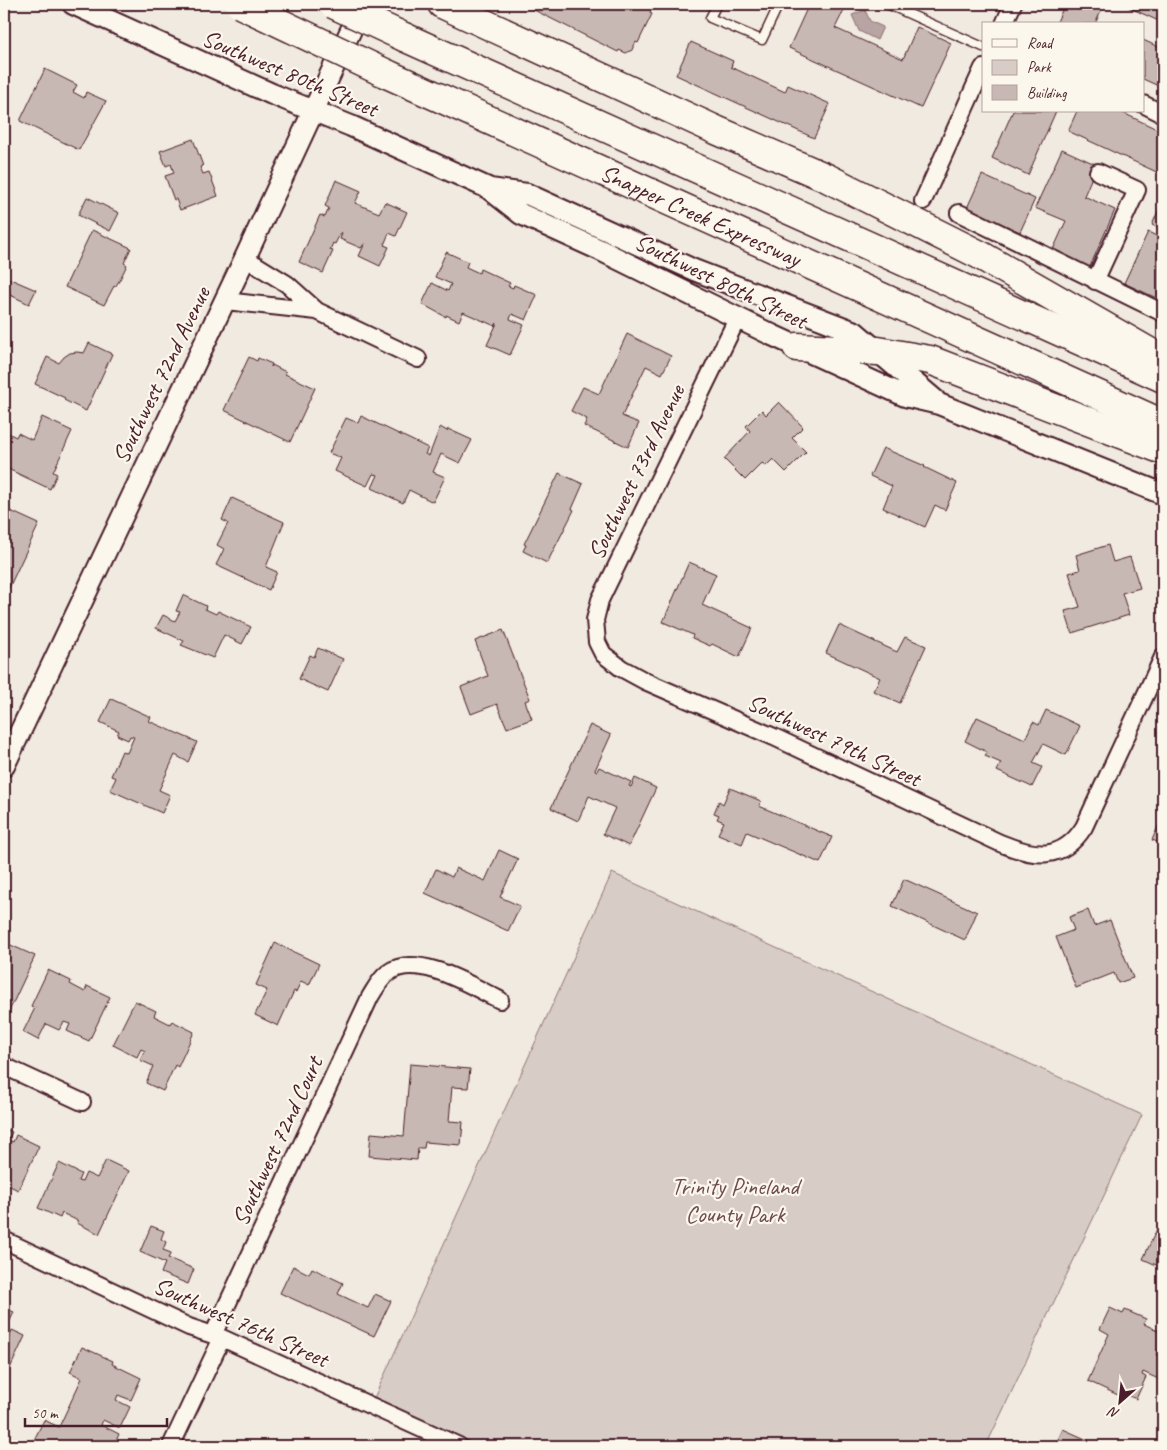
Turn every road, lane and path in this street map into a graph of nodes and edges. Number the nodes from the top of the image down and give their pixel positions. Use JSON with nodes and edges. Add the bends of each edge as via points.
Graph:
{"nodes":[{"id":1,"x":73,"y":4,"type":"edge"},
{"id":2,"x":240,"y":4,"type":"edge"},
{"id":3,"x":333,"y":4,"type":"edge"},
{"id":4,"x":362,"y":4,"type":"edge"},
{"id":5,"x":442,"y":4,"type":"edge"},
{"id":6,"x":717,"y":4,"type":"edge"},
{"id":7,"x":779,"y":4,"type":"edge"},
{"id":8,"x":887,"y":4,"type":"edge"},
{"id":9,"x":1013,"y":4,"type":"edge"},
{"id":10,"x":1005,"y":22,"type":"edge"},
{"id":11,"x":982,"y":47,"type":"edge"},
{"id":12,"x":982,"y":70,"type":"edge"},
{"id":13,"x":1144,"y":104,"type":"edge"},
{"id":14,"x":313,"y":111,"type":"junction"},
{"id":15,"x":1163,"y":114,"type":"edge"},
{"id":16,"x":1098,"y":172,"type":"dead end"},
{"id":17,"x":488,"y":188,"type":"junction"},
{"id":18,"x":923,"y":201,"type":"dead end"},
{"id":19,"x":959,"y":213,"type":"dead end"},
{"id":20,"x":245,"y":258,"type":"junction"},
{"id":21,"x":1095,"y":281,"type":"junction"},
{"id":22,"x":288,"y":284,"type":"junction"},
{"id":23,"x":225,"y":301,"type":"junction"},
{"id":24,"x":276,"y":307,"type":"junction"},
{"id":25,"x":318,"y":311,"type":"junction"},
{"id":26,"x":1163,"y":313,"type":"edge"},
{"id":27,"x":737,"y":319,"type":"junction"},
{"id":28,"x":797,"y":347,"type":"junction"},
{"id":29,"x":878,"y":351,"type":"junction"},
{"id":30,"x":418,"y":358,"type":"dead end"},
{"id":31,"x":1163,"y":360,"type":"edge"},
{"id":32,"x":1163,"y":378,"type":"edge"},
{"id":33,"x":939,"y":404,"type":"junction"},
{"id":34,"x":1163,"y":424,"type":"edge"},
{"id":35,"x":1163,"y":450,"type":"edge"},
{"id":36,"x":1163,"y":494,"type":"edge"},
{"id":37,"x":600,"y":649,"type":"joint"},
{"id":38,"x":1163,"y":657,"type":"edge"},
{"id":39,"x":4,"y":766,"type":"edge"},
{"id":40,"x":500,"y":1000,"type":"dead end"},
{"id":41,"x":4,"y":1066,"type":"edge"},
{"id":42,"x":82,"y":1102,"type":"dead end"},
{"id":43,"x":4,"y":1240,"type":"edge"},
{"id":44,"x":217,"y":1336,"type":"junction"},
{"id":45,"x":171,"y":1446,"type":"edge"},
{"id":46,"x":459,"y":1446,"type":"edge"}],
"edges":[{"from":1,"to":14,"type":"street","name":"Southwest 80th Street"},
{"from":2,"to":34,"type":"highway","name":"Snapper Creek Expressway","bridge":true,"via":[[387,74]]},
{"from":3,"to":32,"type":"highway","name":"Snapper Creek Expressway","bridge":true},
{"from":4,"to":14,"type":"street","name":"Southwest 72nd Avenue"},
{"from":5,"to":31,"type":"highway","via":[[827,178],[980,256]]},
{"from":6,"to":7,"type":"lane","via":[[710,18],[762,40]]},
{"from":8,"to":11,"type":"lane"},
{"from":9,"to":10,"type":"street"},
{"from":12,"to":18,"type":"street"},
{"from":13,"to":15,"type":"street"},
{"from":14,"to":17,"type":"street","name":"Southwest 80th Street"},
{"from":14,"to":20,"type":"street","name":"Southwest 72nd Avenue"},
{"from":16,"to":21,"type":"street","via":[[1137,190]]},
{"from":17,"to":27,"type":"street","name":"Southwest 80th Street","via":[[521,214]]},
{"from":17,"to":29,"type":"street","name":"Southwest 80th Street","via":[[527,194],[694,270],[841,326]]},
{"from":19,"to":21,"type":"street"},
{"from":20,"to":22,"type":"street"},
{"from":20,"to":23,"type":"street","name":"Southwest 72nd Avenue"},
{"from":21,"to":26,"type":"street"},
{"from":22,"to":24,"type":"street"},
{"from":22,"to":25,"type":"street"},
{"from":23,"to":24,"type":"street"},
{"from":23,"to":39,"type":"street","name":"Southwest 72nd Avenue"},
{"from":24,"to":25,"type":"street"},
{"from":25,"to":30,"type":"street"},
{"from":27,"to":28,"type":"street","name":"Southwest 80th Street"},
{"from":27,"to":37,"type":"street","name":"Southwest 73rd Avenue","via":[[600,600],[595,627]]},
{"from":28,"to":29,"type":"highway"},
{"from":28,"to":33,"type":"street","name":"Southwest 80th Street","via":[[905,396]]},
{"from":29,"to":33,"type":"street","name":"Southwest 80th Street"},
{"from":29,"to":35,"type":"highway","via":[[944,364]]},
{"from":33,"to":36,"type":"street","name":"Southwest 80th Street"},
{"from":37,"to":38,"type":"street","name":"Southwest 79th Street","via":[[614,664],[639,678],[1000,843],[1034,853],[1057,852],[1070,845],[1084,827]]},
{"from":40,"to":44,"type":"street","name":"Southwest 72nd Court","via":[[430,968],[409,966],[389,972],[378,984]]},
{"from":41,"to":42,"type":"street"},
{"from":43,"to":44,"type":"street","name":"Southwest 76th Street","via":[[189,1327]]},
{"from":44,"to":45,"type":"street","name":"Southwest 72nd Court"},
{"from":44,"to":46,"type":"street","name":"Southwest 76th Street"}]}
